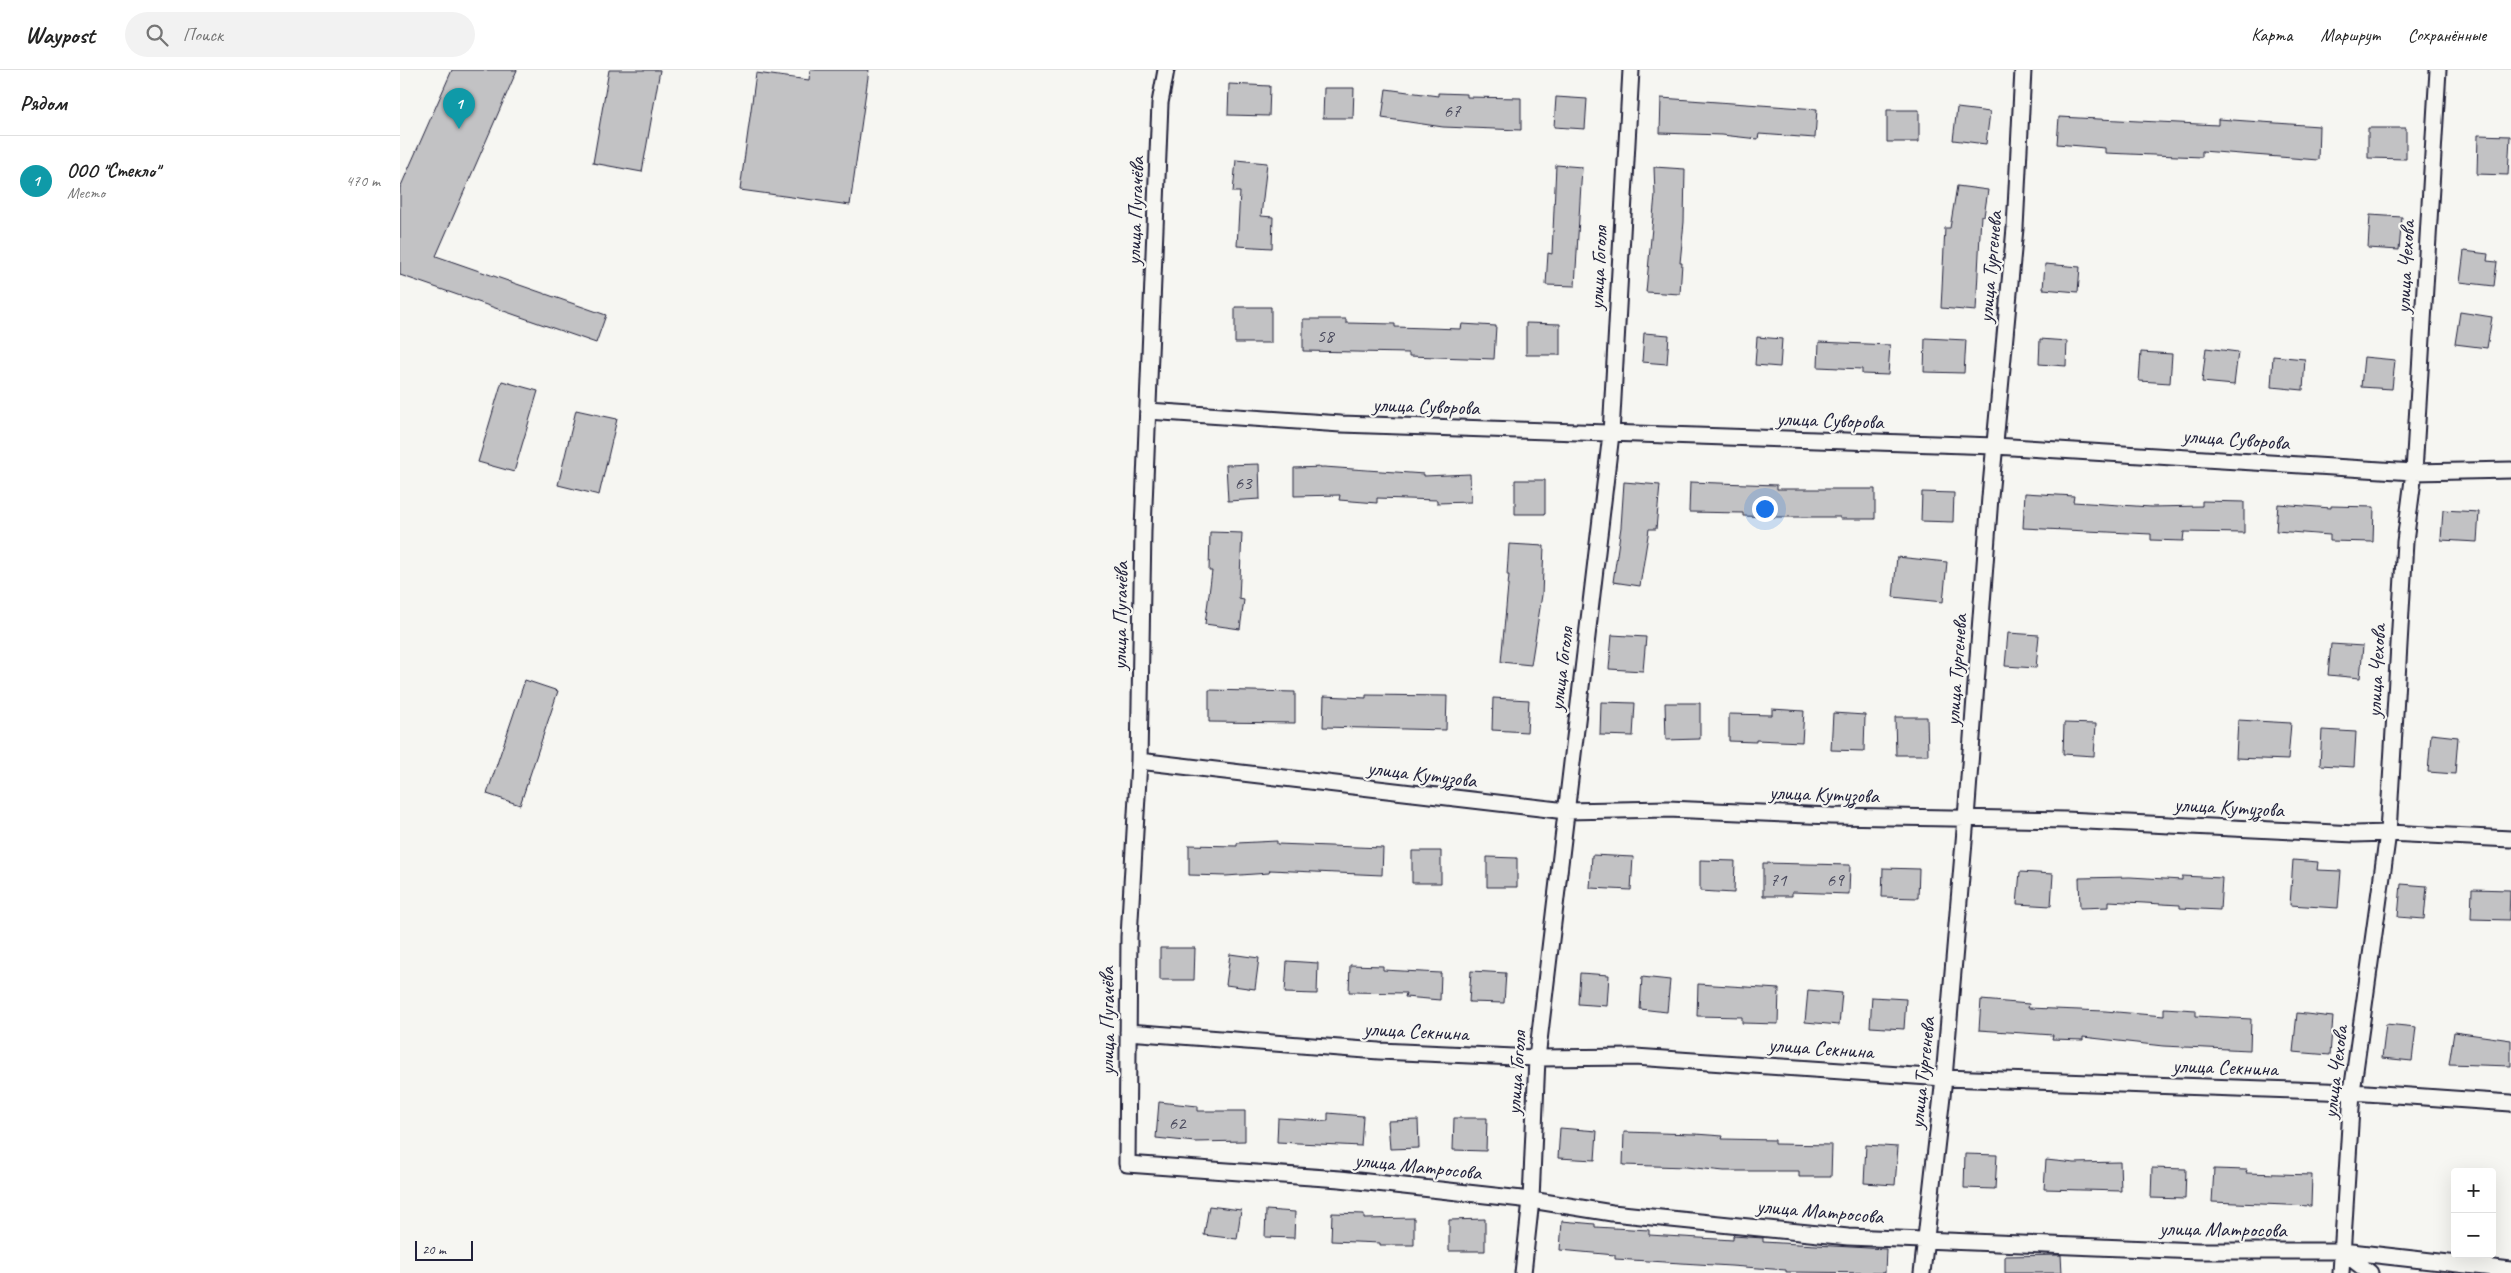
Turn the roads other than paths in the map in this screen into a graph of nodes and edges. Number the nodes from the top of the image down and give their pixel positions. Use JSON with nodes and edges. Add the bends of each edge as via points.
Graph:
{"nodes":[{"id":1,"x":1166,"y":70,"type":"edge"},
{"id":2,"x":1631,"y":70,"type":"edge"},
{"id":3,"x":2023,"y":70,"type":"edge"},
{"id":4,"x":2438,"y":70,"type":"edge"},
{"id":5,"x":1148,"y":411,"type":"junction"},
{"id":6,"x":1611,"y":434,"type":"junction"},
{"id":7,"x":1995,"y":446,"type":"junction"},
{"id":8,"x":2511,"y":470,"type":"edge"},
{"id":9,"x":2414,"y":472,"type":"junction"},
{"id":10,"x":1139,"y":761,"type":"junction"},
{"id":11,"x":1566,"y":811,"type":"junction"},
{"id":12,"x":1966,"y":818,"type":"junction"},
{"id":13,"x":2388,"y":832,"type":"junction"},
{"id":14,"x":2511,"y":839,"type":"edge"},
{"id":15,"x":1128,"y":1032,"type":"junction"},
{"id":16,"x":1537,"y":1058,"type":"junction"},
{"id":17,"x":1944,"y":1078,"type":"junction"},
{"id":18,"x":2352,"y":1092,"type":"junction"},
{"id":19,"x":2511,"y":1103,"type":"edge"},
{"id":20,"x":1127,"y":1164,"type":"joint"},
{"id":21,"x":1530,"y":1200,"type":"junction"},
{"id":22,"x":1924,"y":1240,"type":"junction"},
{"id":23,"x":2342,"y":1251,"type":"junction"},
{"id":24,"x":2511,"y":1270,"type":"edge"},
{"id":25,"x":1523,"y":1273,"type":"edge"},
{"id":26,"x":1922,"y":1273,"type":"edge"},
{"id":27,"x":2341,"y":1273,"type":"edge"},
{"id":28,"x":2370,"y":1273,"type":"edge"}],
"edges":[{"from":1,"to":5,"type":"street","name":"улица Пугачёва","via":[[1160,102]]},
{"from":2,"to":6,"type":"street","name":"улица Гоголя"},
{"from":3,"to":7,"type":"street","name":"улица Тургенева","via":[[2015,228]]},
{"from":4,"to":9,"type":"street","name":"улица Чехова"},
{"from":5,"to":6,"type":"street","name":"улица Суворова","via":[[1341,424]]},
{"from":5,"to":10,"type":"street","name":"улица Пугачёва"},
{"from":6,"to":7,"type":"street","name":"улица Суворова"},
{"from":6,"to":11,"type":"street","name":"улица Гоголя"},
{"from":7,"to":9,"type":"street","name":"улица Суворова"},
{"from":7,"to":12,"type":"street","name":"улица Тургенева"},
{"from":8,"to":9,"type":"street","name":"улица Суворова"},
{"from":9,"to":13,"type":"street","name":"улица Чехова","via":[[2405,542]]},
{"from":10,"to":11,"type":"street","name":"улица Кутузова"},
{"from":10,"to":15,"type":"street","name":"улица Пугачёва","via":[[1129,937]]},
{"from":11,"to":12,"type":"street","name":"улица Кутузова","via":[[1668,809]]},
{"from":11,"to":16,"type":"street","name":"улица Гоголя"},
{"from":12,"to":13,"type":"street","name":"улица Кутузова","via":[[2355,834]]},
{"from":12,"to":17,"type":"street","name":"улица Тургенева"},
{"from":13,"to":14,"type":"street","name":"улица Кутузова"},
{"from":13,"to":18,"type":"street","name":"улица Чехова"},
{"from":15,"to":16,"type":"street","name":"улица Секнина","via":[[1379,1051]]},
{"from":15,"to":20,"type":"street","name":"улица Пугачёва"},
{"from":16,"to":17,"type":"street","name":"улица Секнина","via":[[1635,1057]]},
{"from":16,"to":21,"type":"street","name":"улица Гоголя"},
{"from":17,"to":18,"type":"street","name":"улица Секнина"},
{"from":17,"to":22,"type":"street","name":"улица Тургенева"},
{"from":18,"to":19,"type":"street","name":"улица Секнина"},
{"from":18,"to":23,"type":"street","name":"улица Чехова"},
{"from":20,"to":21,"type":"street","name":"улица Матросова","via":[[1340,1179]]},
{"from":21,"to":22,"type":"street","name":"улица Матросова","via":[[1612,1213],[1848,1237]]},
{"from":21,"to":25,"type":"street","name":"улица Гоголя"},
{"from":22,"to":23,"type":"street","name":"улица Матросова","via":[[2198,1251]]},
{"from":22,"to":26,"type":"street","name":"улица Тургенева"},
{"from":23,"to":24,"type":"street","name":"улица Матросова"},
{"from":23,"to":27,"type":"street","name":"улица Чехова"},
{"from":23,"to":28,"type":"street"}]}
